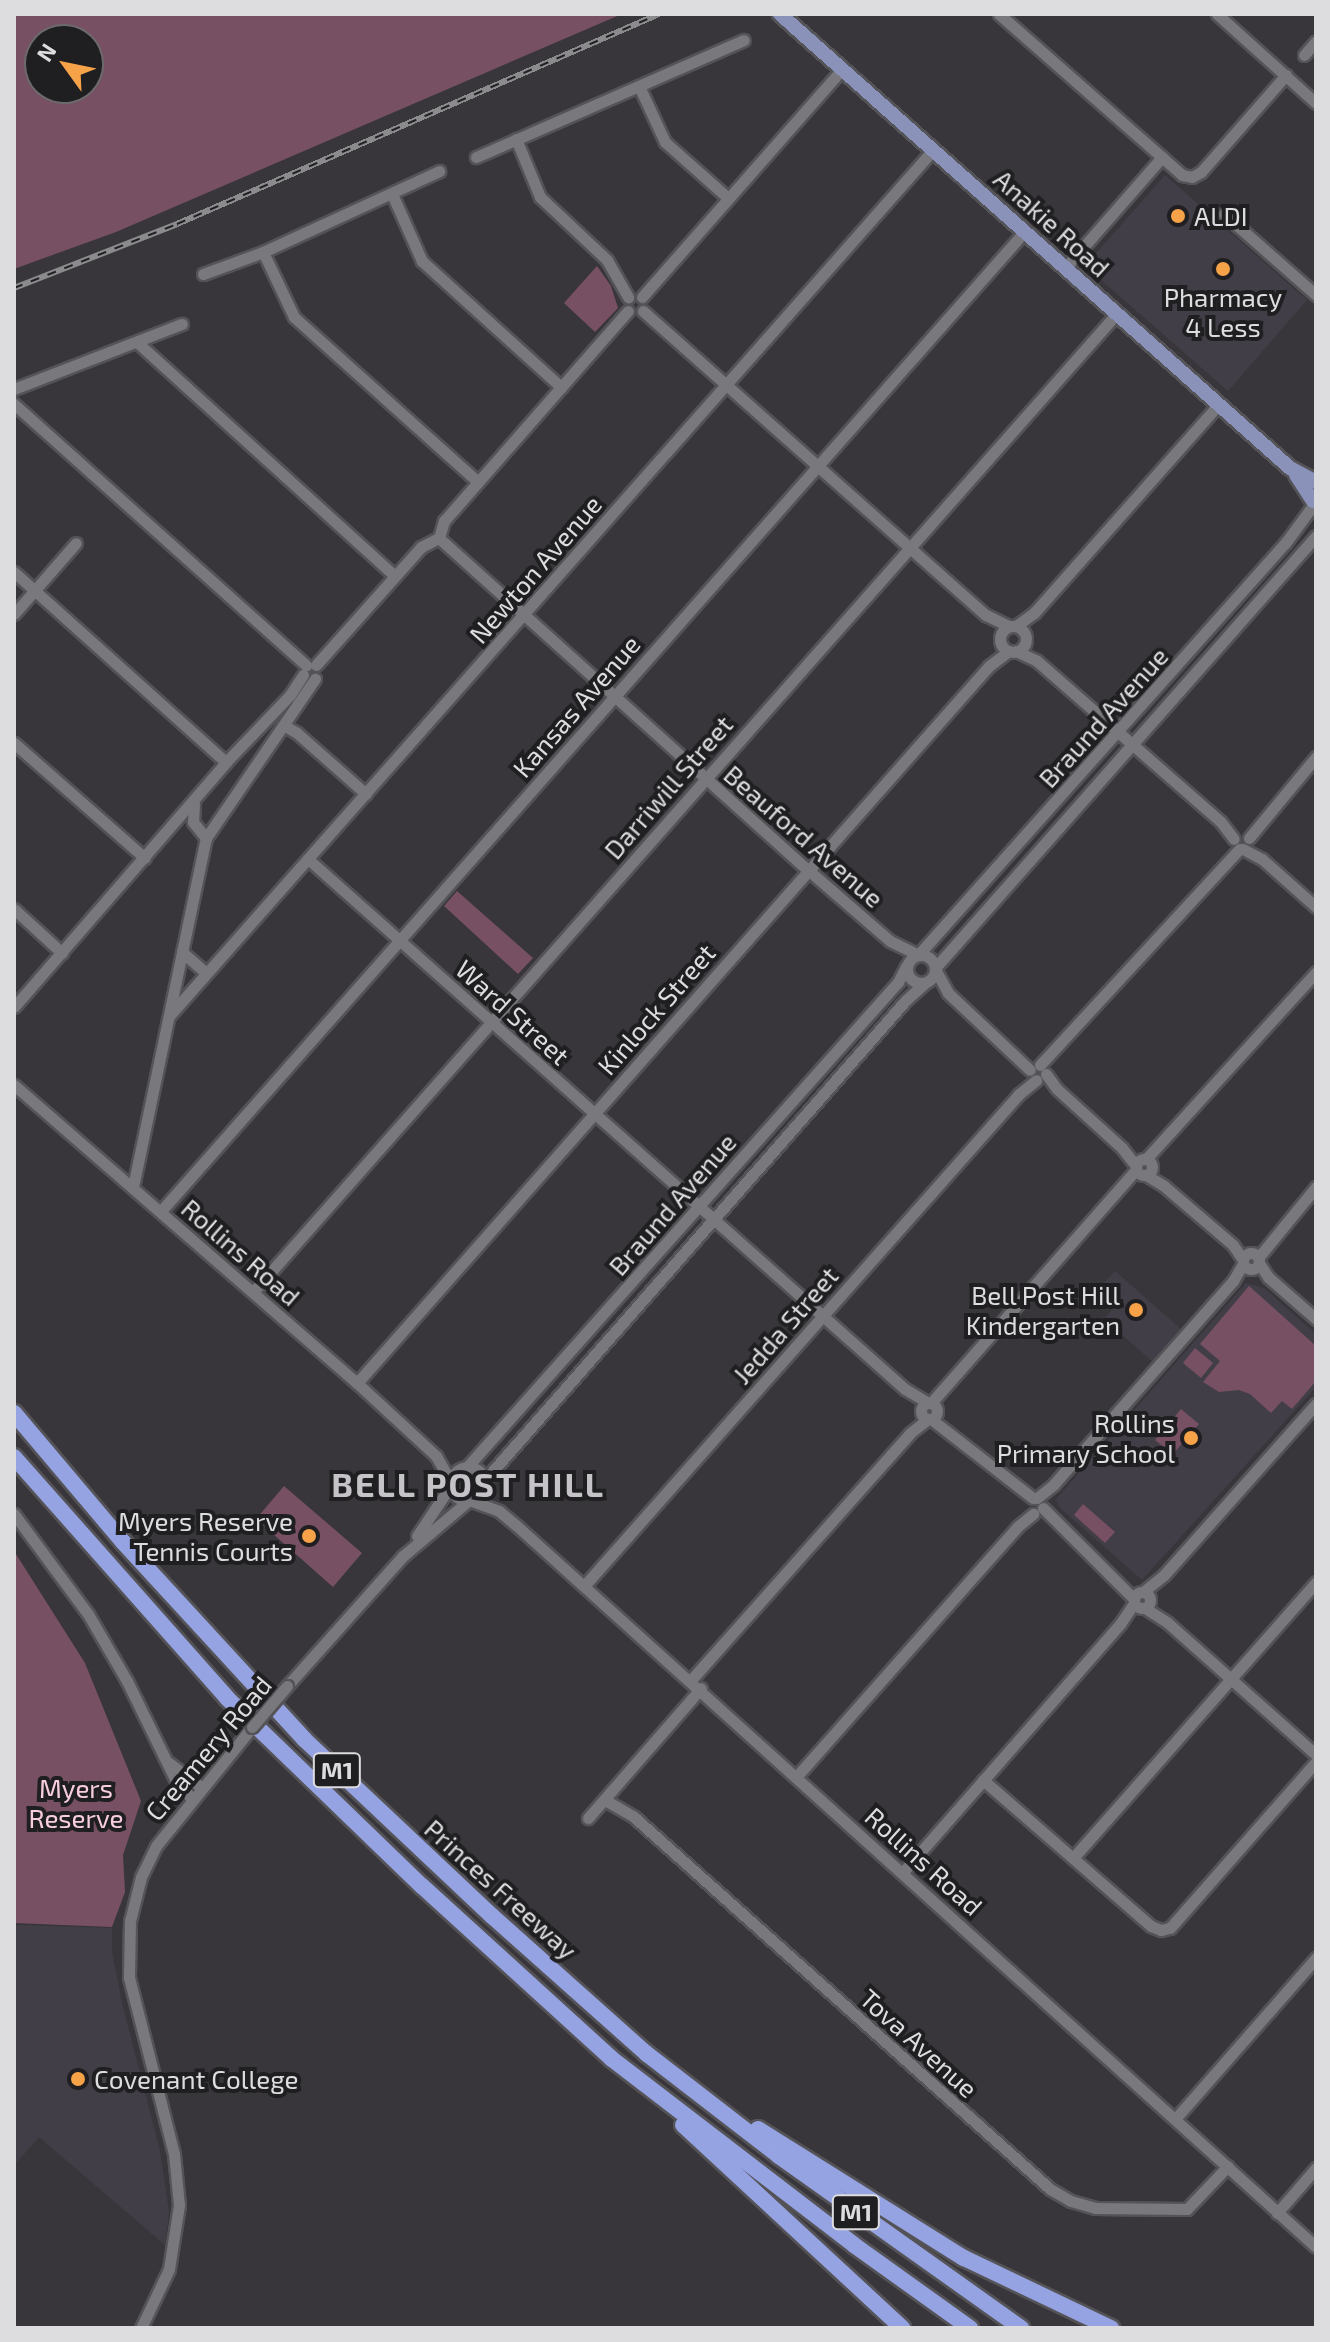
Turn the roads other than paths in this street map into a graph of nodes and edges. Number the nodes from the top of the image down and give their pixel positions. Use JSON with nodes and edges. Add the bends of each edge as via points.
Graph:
{"nodes":[{"id":1,"x":780,"y":14,"type":"edge"},
{"id":2,"x":999,"y":14,"type":"edge"},
{"id":3,"x":1217,"y":14,"type":"edge"},
{"id":4,"x":744,"y":40,"type":"dead end"},
{"id":5,"x":1316,"y":41,"type":"edge"},
{"id":6,"x":1304,"y":55,"type":"dead end"},
{"id":7,"x":842,"y":69,"type":"junction"},
{"id":8,"x":1286,"y":75,"type":"junction"},
{"id":9,"x":639,"y":86,"type":"junction"},
{"id":10,"x":1316,"y":103,"type":"edge"},
{"id":11,"x":516,"y":139,"type":"junction"},
{"id":12,"x":933,"y":150,"type":"junction"},
{"id":13,"x":476,"y":157,"type":"dead end"},
{"id":14,"x":1162,"y":157,"type":"junction"},
{"id":15,"x":439,"y":171,"type":"dead end"},
{"id":16,"x":392,"y":194,"type":"junction"},
{"id":17,"x":728,"y":198,"type":"junction"},
{"id":18,"x":1224,"y":214,"type":"dead end"},
{"id":19,"x":1025,"y":231,"type":"junction"},
{"id":20,"x":263,"y":252,"type":"junction"},
{"id":21,"x":1066,"y":267,"type":"junction"},
{"id":22,"x":203,"y":274,"type":"dead end"},
{"id":23,"x":1316,"y":295,"type":"edge"},
{"id":24,"x":628,"y":297,"type":"junction"},
{"id":25,"x":642,"y":297,"type":"junction"},
{"id":26,"x":628,"y":311,"type":"junction"},
{"id":27,"x":643,"y":311,"type":"junction"},
{"id":28,"x":1117,"y":313,"type":"junction"},
{"id":29,"x":182,"y":324,"type":"dead end"},
{"id":30,"x":139,"y":344,"type":"junction"},
{"id":31,"x":727,"y":384,"type":"junction"},
{"id":32,"x":561,"y":387,"type":"junction"},
{"id":33,"x":14,"y":389,"type":"edge"},
{"id":34,"x":14,"y":404,"type":"edge"},
{"id":35,"x":1219,"y":404,"type":"junction"},
{"id":36,"x":818,"y":465,"type":"junction"},
{"id":37,"x":1290,"y":468,"type":"junction"},
{"id":38,"x":478,"y":482,"type":"junction"},
{"id":39,"x":1316,"y":482,"type":"edge"},
{"id":40,"x":1315,"y":501,"type":"edge"},
{"id":41,"x":1316,"y":536,"type":"edge"},
{"id":42,"x":439,"y":538,"type":"junction"},
{"id":43,"x":76,"y":543,"type":"dead end"},
{"id":44,"x":909,"y":547,"type":"junction"},
{"id":45,"x":14,"y":572,"type":"edge"},
{"id":46,"x":395,"y":576,"type":"junction"},
{"id":47,"x":35,"y":591,"type":"junction"},
{"id":48,"x":1241,"y":593,"type":"junction"},
{"id":49,"x":1255,"y":605,"type":"junction"},
{"id":50,"x":14,"y":614,"type":"edge"},
{"id":51,"x":523,"y":616,"type":"junction"},
{"id":52,"x":1013,"y":639,"type":"junction"},
{"id":53,"x":310,"y":671,"type":"junction"},
{"id":54,"x":614,"y":697,"type":"junction"},
{"id":55,"x":285,"y":726,"type":"junction"},
{"id":56,"x":1119,"y":732,"type":"junction"},
{"id":57,"x":14,"y":743,"type":"edge"},
{"id":58,"x":1132,"y":744,"type":"junction"},
{"id":59,"x":1316,"y":757,"type":"edge"},
{"id":60,"x":226,"y":762,"type":"junction"},
{"id":61,"x":705,"y":778,"type":"junction"},
{"id":62,"x":366,"y":794,"type":"junction"},
{"id":63,"x":195,"y":802,"type":"junction"},
{"id":64,"x":174,"y":826,"type":"junction"},
{"id":65,"x":202,"y":829,"type":"junction"},
{"id":66,"x":1242,"y":841,"type":"junction"},
{"id":67,"x":145,"y":858,"type":"junction"},
{"id":68,"x":308,"y":859,"type":"junction"},
{"id":69,"x":808,"y":870,"type":"junction"},
{"id":70,"x":1316,"y":907,"type":"edge"},
{"id":71,"x":14,"y":909,"type":"edge"},
{"id":72,"x":400,"y":941,"type":"junction"},
{"id":73,"x":890,"y":941,"type":"junction"},
{"id":74,"x":182,"y":952,"type":"junction"},
{"id":75,"x":62,"y":953,"type":"junction"},
{"id":76,"x":918,"y":954,"type":"junction"},
{"id":77,"x":906,"y":966,"type":"junction"},
{"id":78,"x":936,"y":970,"type":"junction"},
{"id":79,"x":1316,"y":972,"type":"edge"},
{"id":80,"x":206,"y":973,"type":"junction"},
{"id":81,"x":925,"y":983,"type":"junction"},
{"id":82,"x":948,"y":993,"type":"junction"},
{"id":83,"x":14,"y":1007,"type":"edge"},
{"id":84,"x":169,"y":1016,"type":"junction"},
{"id":85,"x":491,"y":1022,"type":"junction"},
{"id":86,"x":1038,"y":1072,"type":"junction"},
{"id":87,"x":14,"y":1085,"type":"edge"},
{"id":88,"x":594,"y":1113,"type":"junction"},
{"id":89,"x":1144,"y":1167,"type":"junction"},
{"id":90,"x":133,"y":1187,"type":"junction"},
{"id":91,"x":1316,"y":1187,"type":"edge"},
{"id":92,"x":699,"y":1207,"type":"junction"},
{"id":93,"x":161,"y":1211,"type":"junction"},
{"id":94,"x":713,"y":1219,"type":"junction"},
{"id":95,"x":1251,"y":1261,"type":"junction"},
{"id":96,"x":254,"y":1291,"type":"junction"},
{"id":97,"x":822,"y":1316,"type":"junction"},
{"id":98,"x":1316,"y":1319,"type":"edge"},
{"id":99,"x":357,"y":1383,"type":"junction"},
{"id":100,"x":1316,"y":1404,"type":"edge"},
{"id":101,"x":929,"y":1411,"type":"junction"},
{"id":102,"x":14,"y":1413,"type":"edge"},
{"id":103,"x":436,"y":1456,"type":"junction"},
{"id":104,"x":14,"y":1457,"type":"edge"},
{"id":105,"x":466,"y":1467,"type":"junction"},
{"id":106,"x":451,"y":1483,"type":"junction"},
{"id":107,"x":484,"y":1483,"type":"junction"},
{"id":108,"x":468,"y":1500,"type":"junction"},
{"id":109,"x":1035,"y":1506,"type":"junction"},
{"id":110,"x":499,"y":1511,"type":"junction"},
{"id":111,"x":14,"y":1514,"type":"edge"},
{"id":112,"x":403,"y":1556,"type":"junction"},
{"id":113,"x":1316,"y":1582,"type":"edge"},
{"id":114,"x":584,"y":1586,"type":"junction"},
{"id":115,"x":1142,"y":1600,"type":"junction"},
{"id":116,"x":1231,"y":1679,"type":"junction"},
{"id":117,"x":691,"y":1680,"type":"junction"},
{"id":118,"x":701,"y":1688,"type":"junction"},
{"id":119,"x":1316,"y":1755,"type":"edge"},
{"id":120,"x":1316,"y":1762,"type":"edge"},
{"id":121,"x":169,"y":1763,"type":"junction"},
{"id":122,"x":797,"y":1776,"type":"junction"},
{"id":123,"x":983,"y":1780,"type":"junction"},
{"id":124,"x":202,"y":1788,"type":"junction"},
{"id":125,"x":192,"y":1799,"type":"junction"},
{"id":126,"x":605,"y":1800,"type":"junction"},
{"id":127,"x":588,"y":1818,"type":"dead end"},
{"id":128,"x":1073,"y":1858,"type":"junction"},
{"id":129,"x":903,"y":1872,"type":"junction"},
{"id":130,"x":1316,"y":1958,"type":"edge"},
{"id":131,"x":612,"y":2059,"type":"junction"},
{"id":132,"x":695,"y":2091,"type":"junction"},
{"id":133,"x":1176,"y":2118,"type":"junction"},
{"id":134,"x":1228,"y":2166,"type":"junction"},
{"id":135,"x":1316,"y":2168,"type":"edge"},
{"id":136,"x":1277,"y":2213,"type":"junction"},
{"id":137,"x":1316,"y":2247,"type":"edge"},
{"id":138,"x":141,"y":2328,"type":"edge"},
{"id":139,"x":902,"y":2328,"type":"edge"},
{"id":140,"x":970,"y":2328,"type":"edge"},
{"id":141,"x":1021,"y":2328,"type":"edge"},
{"id":142,"x":1111,"y":2328,"type":"edge"}],
"edges":[{"from":1,"to":7,"type":"main road","name":"Anakie Road"},
{"from":2,"to":14,"type":"street"},
{"from":3,"to":8,"type":"street"},
{"from":4,"to":9,"type":"street"},
{"from":5,"to":6,"type":"street"},
{"from":7,"to":12,"type":"main road","name":"Anakie Road"},
{"from":7,"to":17,"type":"street"},
{"from":8,"to":10,"type":"street"},
{"from":8,"to":14,"type":"street","via":[[1201,172],[1182,175]]},
{"from":9,"to":11,"type":"street"},
{"from":9,"to":17,"type":"street","via":[[665,142]]},
{"from":11,"to":13,"type":"street"},
{"from":11,"to":24,"type":"street","via":[[540,197],[607,260]]},
{"from":12,"to":19,"type":"main road","name":"Anakie Road"},
{"from":12,"to":31,"type":"street","name":"Newton Avenue"},
{"from":14,"to":21,"type":"street"},
{"from":15,"to":16,"type":"street"},
{"from":16,"to":20,"type":"street"},
{"from":16,"to":32,"type":"street","via":[[422,261]]},
{"from":17,"to":25,"type":"street"},
{"from":18,"to":23,"type":"street"},
{"from":19,"to":21,"type":"main road","name":"Anakie Road"},
{"from":19,"to":36,"type":"street","name":"Kansas Avenue"},
{"from":20,"to":22,"type":"street"},
{"from":20,"to":38,"type":"street","via":[[294,317]]},
{"from":21,"to":28,"type":"main road","name":"Anakie Road"},
{"from":24,"to":25,"type":"street"},
{"from":24,"to":26,"type":"street"},
{"from":25,"to":27,"type":"street"},
{"from":26,"to":27,"type":"street"},
{"from":26,"to":32,"type":"street"},
{"from":27,"to":31,"type":"street"},
{"from":28,"to":35,"type":"main road","name":"Anakie Road"},
{"from":28,"to":44,"type":"street","name":"Darriwill Street"},
{"from":29,"to":30,"type":"street"},
{"from":30,"to":33,"type":"street"},
{"from":30,"to":46,"type":"street"},
{"from":31,"to":36,"type":"street"},
{"from":31,"to":51,"type":"street","name":"Newton Avenue"},
{"from":32,"to":38,"type":"street"},
{"from":34,"to":53,"type":"street"},
{"from":35,"to":37,"type":"main road","name":"Anakie Road"},
{"from":35,"to":52,"type":"street","name":"Kinlock Street"},
{"from":36,"to":44,"type":"street"},
{"from":36,"to":54,"type":"street","name":"Kansas Avenue"},
{"from":37,"to":39,"type":"main road","name":"Anakie Road"},
{"from":37,"to":40,"type":"main road","name":"Anakie Road"},
{"from":38,"to":42,"type":"street","via":[[444,521]]},
{"from":40,"to":48,"type":"street","name":"Braund Avenue"},
{"from":41,"to":49,"type":"street","name":"Braund Avenue"},
{"from":42,"to":46,"type":"street","via":[[421,547]]},
{"from":42,"to":51,"type":"street","name":"Beauford Avenue"},
{"from":43,"to":47,"type":"street"},
{"from":44,"to":52,"type":"street"},
{"from":44,"to":61,"type":"street","name":"Darriwill Street"},
{"from":45,"to":47,"type":"street"},
{"from":46,"to":53,"type":"street"},
{"from":47,"to":50,"type":"street"},
{"from":47,"to":60,"type":"street"},
{"from":48,"to":49,"type":"street"},
{"from":48,"to":56,"type":"street","name":"Braund Avenue"},
{"from":49,"to":58,"type":"street","name":"Braund Avenue"},
{"from":51,"to":54,"type":"street","name":"Beauford Avenue"},
{"from":51,"to":62,"type":"street","name":"Newton Avenue"},
{"from":52,"to":56,"type":"street"},
{"from":52,"to":69,"type":"street","name":"Kinlock Street"},
{"from":53,"to":55,"type":"street"},
{"from":53,"to":60,"type":"street"},
{"from":54,"to":61,"type":"street","name":"Beauford Avenue"},
{"from":54,"to":72,"type":"street","name":"Kansas Avenue"},
{"from":55,"to":62,"type":"street"},
{"from":55,"to":65,"type":"street","via":[[219,823]]},
{"from":56,"to":58,"type":"street"},
{"from":56,"to":76,"type":"street","name":"Braund Avenue"},
{"from":57,"to":67,"type":"street"},
{"from":58,"to":66,"type":"street"},
{"from":58,"to":78,"type":"street","name":"Braund Avenue"},
{"from":59,"to":66,"type":"street","name":"Jedda Street"},
{"from":60,"to":63,"type":"street"},
{"from":61,"to":69,"type":"street","name":"Beauford Avenue"},
{"from":61,"to":85,"type":"street","name":"Darriwill Street"},
{"from":62,"to":68,"type":"street","name":"Newton Avenue"},
{"from":63,"to":64,"type":"street"},
{"from":63,"to":65,"type":"street"},
{"from":64,"to":65,"type":"street"},
{"from":64,"to":67,"type":"street"},
{"from":65,"to":74,"type":"street"},
{"from":66,"to":70,"type":"street"},
{"from":66,"to":86,"type":"street","name":"Jedda Street"},
{"from":67,"to":75,"type":"street"},
{"from":68,"to":72,"type":"street","name":"Ward Street"},
{"from":68,"to":80,"type":"street","name":"Newton Avenue"},
{"from":69,"to":73,"type":"street","name":"Beauford Avenue"},
{"from":69,"to":88,"type":"street","name":"Kinlock Street"},
{"from":71,"to":75,"type":"street"},
{"from":72,"to":85,"type":"street","name":"Ward Street"},
{"from":72,"to":93,"type":"street","name":"Kansas Avenue"},
{"from":73,"to":76,"type":"street","name":"Beauford Avenue"},
{"from":73,"to":77,"type":"street","name":"Beauford Avenue"},
{"from":74,"to":80,"type":"street"},
{"from":74,"to":84,"type":"street"},
{"from":75,"to":83,"type":"street"},
{"from":76,"to":77,"type":"street","via":[[908,958]]},
{"from":76,"to":78,"type":"street"},
{"from":77,"to":81,"type":"street","via":[[913,978]]},
{"from":77,"to":92,"type":"street","name":"Braund Avenue","via":[[898,982]]},
{"from":78,"to":81,"type":"street","via":[[934,980]]},
{"from":78,"to":82,"type":"street"},
{"from":79,"to":89,"type":"street"},
{"from":80,"to":84,"type":"street","name":"Newton Avenue"},
{"from":81,"to":82,"type":"street"},
{"from":81,"to":94,"type":"street","name":"Braund Avenue"},
{"from":82,"to":86,"type":"street"},
{"from":84,"to":90,"type":"street"},
{"from":85,"to":88,"type":"street","name":"Ward Street"},
{"from":85,"to":96,"type":"street","name":"Darriwill Street"},
{"from":86,"to":89,"type":"street"},
{"from":86,"to":97,"type":"street","name":"Jedda Street"},
{"from":87,"to":90,"type":"street","name":"Rollins Road"},
{"from":88,"to":92,"type":"street","name":"Ward Street"},
{"from":88,"to":99,"type":"street","name":"Kinlock Street"},
{"from":89,"to":95,"type":"street"},
{"from":89,"to":101,"type":"street"},
{"from":90,"to":93,"type":"street","name":"Rollins Road"},
{"from":91,"to":95,"type":"street"},
{"from":92,"to":94,"type":"street","name":"Ward Street"},
{"from":92,"to":105,"type":"street","name":"Braund Avenue"},
{"from":93,"to":96,"type":"street","name":"Rollins Road"},
{"from":94,"to":97,"type":"street","name":"Ward Street"},
{"from":94,"to":107,"type":"street","name":"Braund Avenue"},
{"from":95,"to":98,"type":"street"},
{"from":95,"to":109,"type":"street"},
{"from":96,"to":99,"type":"street","name":"Rollins Road"},
{"from":97,"to":101,"type":"street","name":"Ward Street"},
{"from":97,"to":114,"type":"street","name":"Jedda Street"},
{"from":99,"to":103,"type":"street","name":"Rollins Road"},
{"from":100,"to":115,"type":"street"},
{"from":101,"to":109,"type":"street","name":"Ward Street"},
{"from":101,"to":117,"type":"street"},
{"from":102,"to":132,"type":"highway","name":"Princes Freeway","number":"M1","via":[[123,1542],[304,1739],[492,1916]]},
{"from":103,"to":105,"type":"street","name":"Rollins Road"},
{"from":103,"to":106,"type":"street","name":"Rollins Road"},
{"from":104,"to":131,"type":"highway","name":"Princes Freeway","number":"M1","via":[[227,1698]]},
{"from":105,"to":106,"type":"street","via":[[456,1471]]},
{"from":105,"to":107,"type":"street","via":[[476,1470]]},
{"from":106,"to":108,"type":"street","via":[[456,1494]]},
{"from":106,"to":112,"type":"street","name":"Creamery Road"},
{"from":107,"to":108,"type":"street","via":[[481,1495]]},
{"from":107,"to":110,"type":"street","name":"Rollins Road"},
{"from":108,"to":110,"type":"street","name":"Rollins Road"},
{"from":108,"to":112,"type":"street","name":"Creamery Road"},
{"from":109,"to":115,"type":"street","name":"Ward Street"},
{"from":109,"to":122,"type":"street"},
{"from":110,"to":114,"type":"street","name":"Rollins Road"},
{"from":111,"to":121,"type":"street","via":[[88,1614]]},
{"from":112,"to":124,"type":"street","name":"Creamery Road","bridge":true},
{"from":113,"to":116,"type":"street"},
{"from":114,"to":117,"type":"street","name":"Rollins Road"},
{"from":115,"to":116,"type":"street","name":"Ward Street"},
{"from":115,"to":123,"type":"street"},
{"from":116,"to":119,"type":"street","name":"Ward Street"},
{"from":116,"to":128,"type":"street"},
{"from":117,"to":118,"type":"street","name":"Rollins Road"},
{"from":118,"to":122,"type":"street","name":"Rollins Road"},
{"from":118,"to":126,"type":"street"},
{"from":120,"to":128,"type":"street","via":[[1170,1928],[1151,1926]]},
{"from":121,"to":124,"type":"street"},
{"from":121,"to":125,"type":"street","via":[[177,1783]]},
{"from":122,"to":129,"type":"street","name":"Rollins Road"},
{"from":123,"to":128,"type":"street"},
{"from":123,"to":129,"type":"street"},
{"from":124,"to":125,"type":"street","name":"Creamery Road"},
{"from":125,"to":138,"type":"street","name":"Creamery Road","via":[[143,1871],[129,1936],[129,1977],[174,2154],[179,2205],[170,2266]]},
{"from":126,"to":127,"type":"street"},
{"from":126,"to":134,"type":"street","name":"Tova Avenue","via":[[634,1817],[1050,2189],[1095,2208],[1187,2209]]},
{"from":129,"to":133,"type":"street","name":"Rollins Road"},
{"from":130,"to":133,"type":"street"},
{"from":131,"to":139,"type":"highway"},
{"from":131,"to":140,"type":"highway","name":"Princes Freeway","number":"M1"},
{"from":132,"to":141,"type":"highway","name":"Princes Freeway","number":"M1"},
{"from":132,"to":142,"type":"highway","via":[[964,2258]]},
{"from":133,"to":134,"type":"street","name":"Rollins Road"},
{"from":134,"to":136,"type":"street","name":"Rollins Road"},
{"from":135,"to":136,"type":"street"},
{"from":136,"to":137,"type":"street","name":"Rollins Road"}]}
